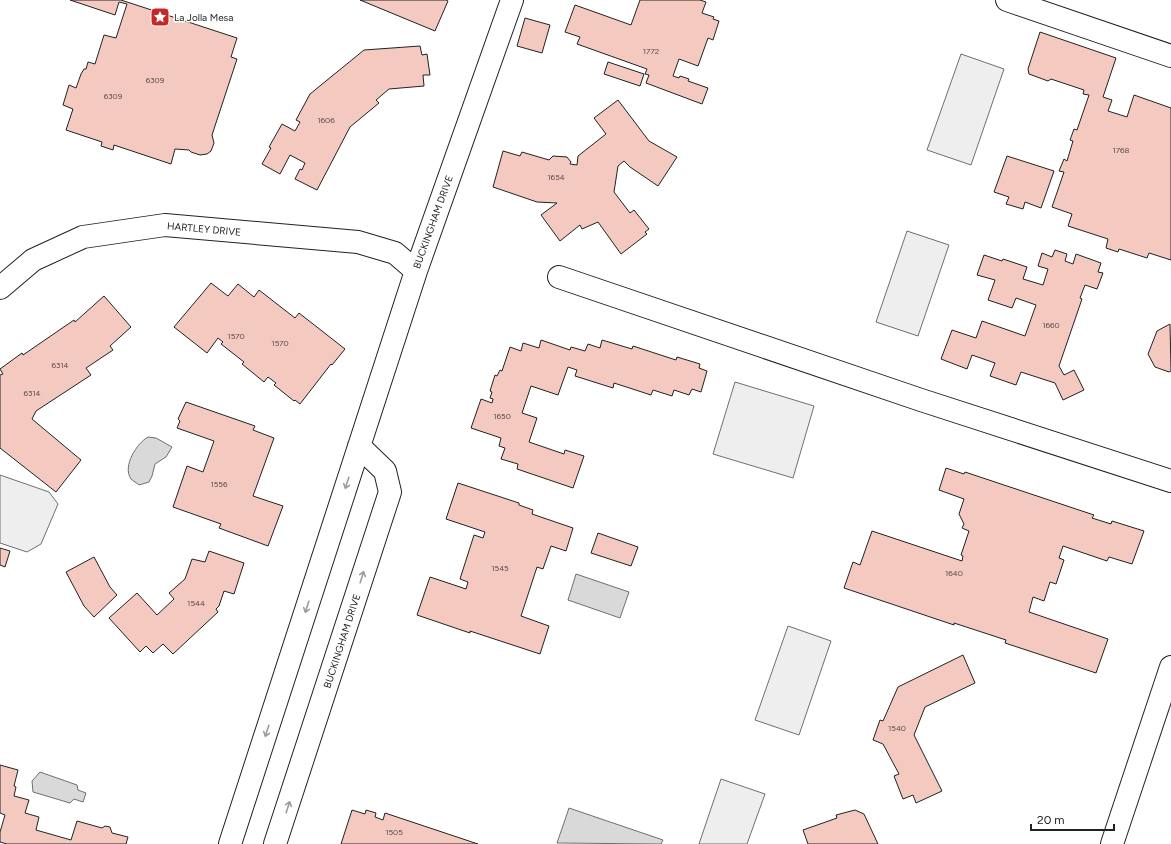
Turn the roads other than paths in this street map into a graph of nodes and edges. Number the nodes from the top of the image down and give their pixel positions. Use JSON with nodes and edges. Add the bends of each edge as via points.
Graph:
{"nodes":[{"id":1,"x":512,"y":0,"type":"edge"},
{"id":2,"x":1007,"y":0,"type":"edge"},
{"id":3,"x":1171,"y":56,"type":"edge"},
{"id":4,"x":416,"y":271,"type":"junction"},
{"id":5,"x":559,"y":276,"type":"dead end"},
{"id":6,"x":0,"y":288,"type":"edge"},
{"id":7,"x":359,"y":446,"type":"junction"},
{"id":8,"x":1171,"y":481,"type":"edge"},
{"id":9,"x":1171,"y":667,"type":"edge"},
{"id":10,"x":230,"y":844,"type":"edge"},
{"id":11,"x":276,"y":844,"type":"edge"},
{"id":12,"x":1112,"y":844,"type":"edge"}],
"edges":[{"from":1,"to":4,"type":"street","name":"BUCKINGHAM DRIVE"},
{"from":2,"to":3,"type":"street"},
{"from":4,"to":6,"type":"street","name":"HARTLEY DRIVE","via":[[395,253],[358,242],[165,225],[83,237],[33,260]]},
{"from":4,"to":7,"type":"street","name":"BUCKINGHAM DRIVE"},
{"from":5,"to":8,"type":"street","via":[[921,400]]},
{"from":7,"to":10,"type":"street","name":"BUCKINGHAM DRIVE","one_way":true},
{"from":11,"to":7,"type":"street","name":"BUCKINGHAM DRIVE","one_way":true,"via":[[390,492],[385,472]]},
{"from":9,"to":12,"type":"street"}]}
